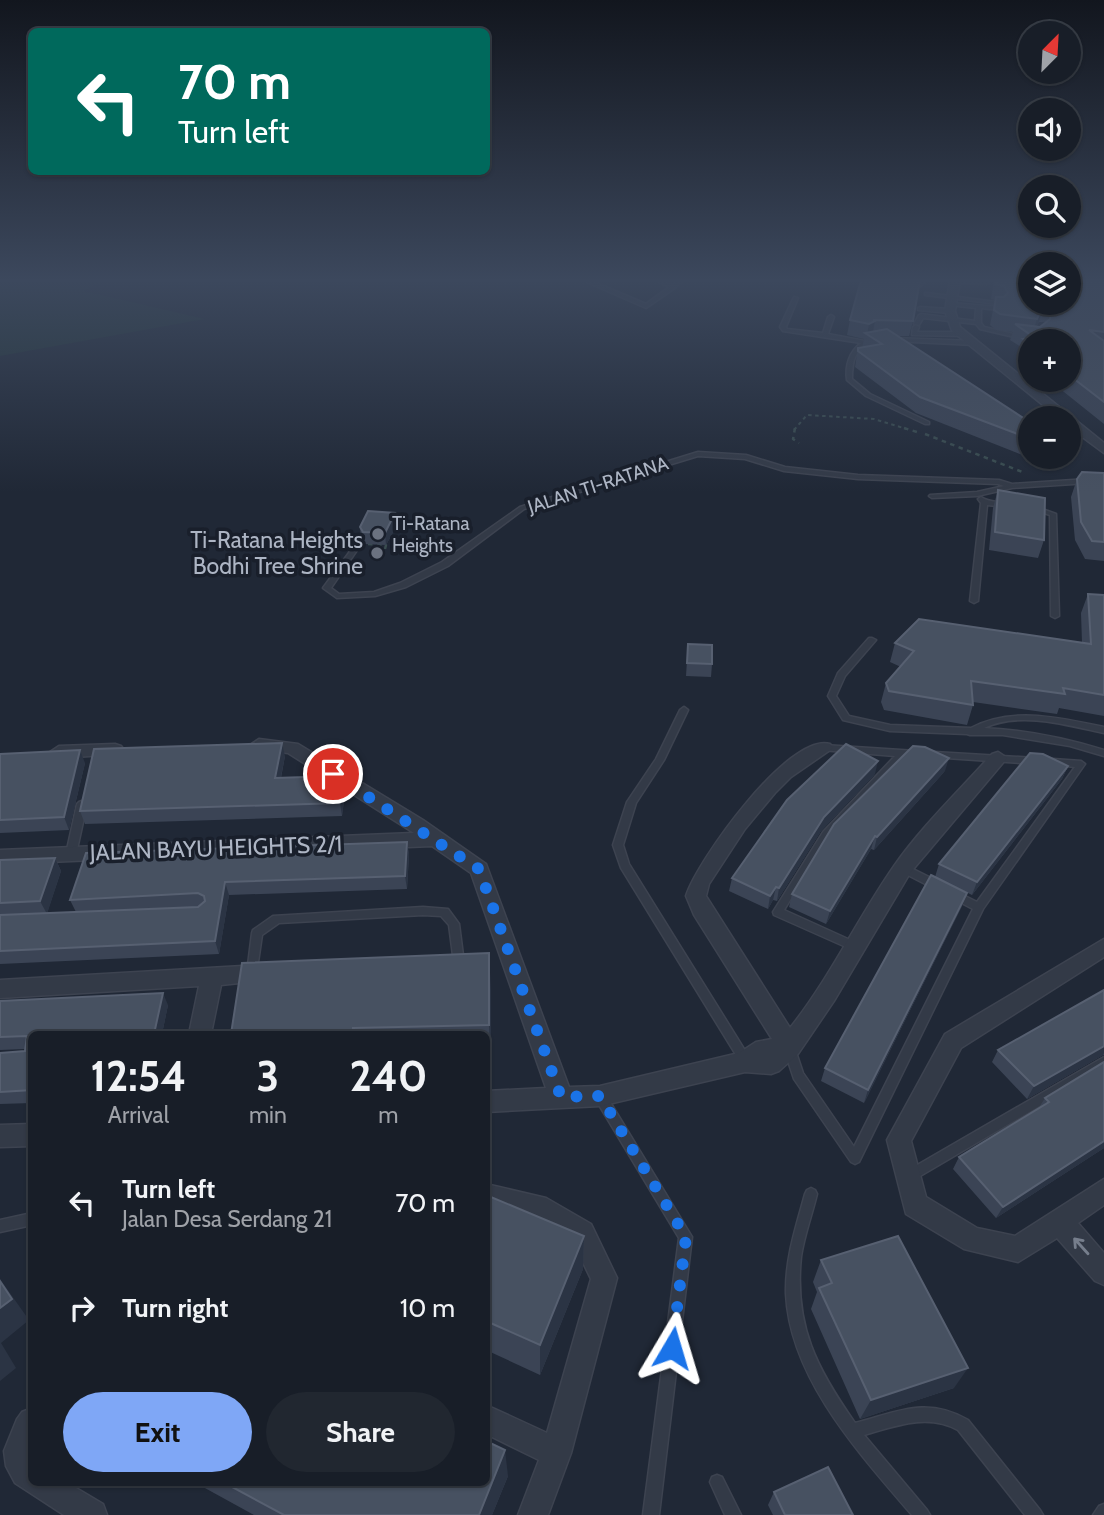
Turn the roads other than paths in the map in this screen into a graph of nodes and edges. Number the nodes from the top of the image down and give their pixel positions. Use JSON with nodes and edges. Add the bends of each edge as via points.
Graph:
{"nodes":[{"id":1,"x":857,"y":351,"type":"edge"},
{"id":2,"x":984,"y":351,"type":"edge"},
{"id":3,"x":1051,"y":406,"type":"edge"},
{"id":4,"x":927,"y":423,"type":"dead end"},
{"id":5,"x":1081,"y":430,"type":"edge"},
{"id":6,"x":1104,"y":449,"type":"edge"},
{"id":7,"x":1104,"y":480,"type":"edge"},
{"id":8,"x":1012,"y":486,"type":"junction"},
{"id":9,"x":977,"y":494,"type":"junction"},
{"id":10,"x":932,"y":496,"type":"dead end"},
{"id":11,"x":984,"y":503,"type":"junction"},
{"id":12,"x":1016,"y":506,"type":"edge"},
{"id":13,"x":1026,"y":507,"type":"edge"},
{"id":14,"x":359,"y":543,"type":"road end"},
{"id":15,"x":974,"y":601,"type":"dead end"},
{"id":16,"x":1055,"y":616,"type":"dead end"},
{"id":17,"x":872,"y":640,"type":"dead end"},
{"id":18,"x":684,"y":709,"type":"dead end"},
{"id":19,"x":1104,"y":730,"type":"edge"},
{"id":20,"x":970,"y":732,"type":"junction"},
{"id":21,"x":240,"y":746,"type":"edge"},
{"id":22,"x":824,"y":748,"type":"joint"},
{"id":23,"x":134,"y":750,"type":"edge"},
{"id":24,"x":41,"y":753,"type":"edge"},
{"id":25,"x":903,"y":753,"type":"junction"},
{"id":26,"x":1104,"y":753,"type":"edge"},
{"id":27,"x":998,"y":758,"type":"junction"},
{"id":28,"x":86,"y":790,"type":"edge"},
{"id":29,"x":432,"y":839,"type":"junction"},
{"id":30,"x":71,"y":854,"type":"junction"},
{"id":31,"x":0,"y":857,"type":"edge"},
{"id":32,"x":903,"y":868,"type":"junction"},
{"id":33,"x":979,"y":907,"type":"junction"},
{"id":34,"x":855,"y":947,"type":"junction"},
{"id":35,"x":1104,"y":947,"type":"edge"},
{"id":36,"x":459,"y":963,"type":"joint"},
{"id":37,"x":432,"y":965,"type":"edge"},
{"id":38,"x":279,"y":973,"type":"edge"},
{"id":39,"x":252,"y":975,"type":"junction"},
{"id":40,"x":212,"y":977,"type":"junction"},
{"id":41,"x":0,"y":989,"type":"edge"},
{"id":42,"x":201,"y":1031,"type":"edge"},
{"id":43,"x":790,"y":1047,"type":"junction"},
{"id":44,"x":746,"y":1062,"type":"junction"},
{"id":45,"x":1104,"y":1062,"type":"edge"},
{"id":46,"x":600,"y":1096,"type":"junction"},
{"id":47,"x":561,"y":1097,"type":"junction"},
{"id":48,"x":490,"y":1102,"type":"edge"},
{"id":49,"x":28,"y":1135,"type":"edge"},
{"id":50,"x":0,"y":1136,"type":"edge"},
{"id":51,"x":906,"y":1177,"type":"junction"},
{"id":52,"x":1104,"y":1191,"type":"edge"},
{"id":53,"x":811,"y":1194,"type":"dead end"},
{"id":54,"x":490,"y":1197,"type":"edge"},
{"id":55,"x":28,"y":1220,"type":"edge"},
{"id":56,"x":1059,"y":1221,"type":"junction"},
{"id":57,"x":0,"y":1226,"type":"edge"},
{"id":58,"x":1104,"y":1272,"type":"edge"},
{"id":59,"x":490,"y":1421,"type":"edge"},
{"id":60,"x":28,"y":1428,"type":"edge"},
{"id":61,"x":853,"y":1431,"type":"junction"},
{"id":62,"x":556,"y":1453,"type":"junction"},
{"id":63,"x":28,"y":1476,"type":"edge"},
{"id":64,"x":717,"y":1482,"type":"dead end"},
{"id":65,"x":45,"y":1486,"type":"edge"},
{"id":66,"x":92,"y":1515,"type":"edge"},
{"id":67,"x":533,"y":1515,"type":"edge"},
{"id":68,"x":651,"y":1515,"type":"edge"},
{"id":69,"x":733,"y":1515,"type":"edge"},
{"id":70,"x":922,"y":1515,"type":"edge"},
{"id":71,"x":1035,"y":1515,"type":"edge"}],
"edges":[{"from":1,"to":4,"type":"lane","via":[[849,363],[849,379],[869,395]]},
{"from":2,"to":3,"type":"street"},
{"from":5,"to":6,"type":"street"},
{"from":7,"to":8,"type":"lane"},
{"from":8,"to":9,"type":"lane"},
{"from":8,"to":14,"type":"lane","name":"JALAN TI-RATANA","via":[[858,477],[784,468],[746,457],[698,454],[522,508],[445,564],[403,585],[375,594],[337,596],[327,588]]},
{"from":9,"to":10,"type":"lane"},
{"from":9,"to":11,"type":"lane"},
{"from":11,"to":12,"type":"lane"},
{"from":11,"to":15,"type":"lane"},
{"from":13,"to":16,"type":"lane","via":[[1053,514]]},
{"from":17,"to":20,"type":"lane","via":[[841,676],[832,696],[846,718],[890,729]]},
{"from":18,"to":44,"type":"lane","via":[[660,760],[632,802],[618,845],[624,865]]},
{"from":19,"to":20,"type":"lane","via":[[1011,719],[983,723]]},
{"from":20,"to":26,"type":"lane","via":[[1003,732]]},
{"from":21,"to":29,"type":"street","via":[[292,748]]},
{"from":22,"to":25,"type":"lane"},
{"from":22,"to":43,"type":"street","via":[[802,760],[757,802],[700,882],[696,896]]},
{"from":23,"to":24,"type":"street","via":[[93,758]]},
{"from":25,"to":27,"type":"lane"},
{"from":25,"to":34,"type":"lane","via":[[826,834],[778,912]]},
{"from":27,"to":32,"type":"street"},
{"from":27,"to":33,"type":"lane","via":[[1081,764]]},
{"from":28,"to":30,"type":"lane"},
{"from":29,"to":30,"type":"street","name":"JALAN BAYU HEIGHTS 2/1"},
{"from":29,"to":47,"type":"street","via":[[479,869]]},
{"from":30,"to":31,"type":"street","name":"JALAN BAYU HEIGHTS 2/1"},
{"from":32,"to":33,"type":"lane"},
{"from":32,"to":34,"type":"street"},
{"from":33,"to":43,"type":"lane","via":[[855,1158],[798,1075]]},
{"from":34,"to":43,"type":"street"},
{"from":35,"to":51,"type":"street","via":[[953,1041],[899,1140]]},
{"from":36,"to":37,"type":"street"},
{"from":36,"to":39,"type":"lane","via":[[454,924],[444,912],[277,919],[257,933]]},
{"from":38,"to":39,"type":"street"},
{"from":39,"to":40,"type":"street"},
{"from":40,"to":41,"type":"street"},
{"from":40,"to":42,"type":"street"},
{"from":43,"to":44,"type":"street","via":[[771,1064]]},
{"from":44,"to":46,"type":"street"},
{"from":45,"to":51,"type":"lane"},
{"from":46,"to":47,"type":"street"},
{"from":46,"to":68,"type":"lane","via":[[686,1237]]},
{"from":47,"to":48,"type":"street"},
{"from":49,"to":50,"type":"street"},
{"from":51,"to":56,"type":"street","via":[[915,1205],[972,1240],[1018,1249]]},
{"from":52,"to":56,"type":"street"},
{"from":53,"to":61,"type":"lane","via":[[795,1258],[796,1322],[812,1372]]},
{"from":54,"to":62,"type":"street","via":[[546,1210],[582,1233],[604,1278]]},
{"from":55,"to":57,"type":"lane"},
{"from":58,"to":56,"type":"street","one_way":true},
{"from":59,"to":62,"type":"street"},
{"from":60,"to":63,"type":"street","via":[[17,1454]]},
{"from":61,"to":70,"type":"lane"},
{"from":61,"to":71,"type":"lane","via":[[936,1412],[951,1416]]},
{"from":62,"to":67,"type":"street"},
{"from":64,"to":69,"type":"lane"},
{"from":65,"to":66,"type":"street"}]}
